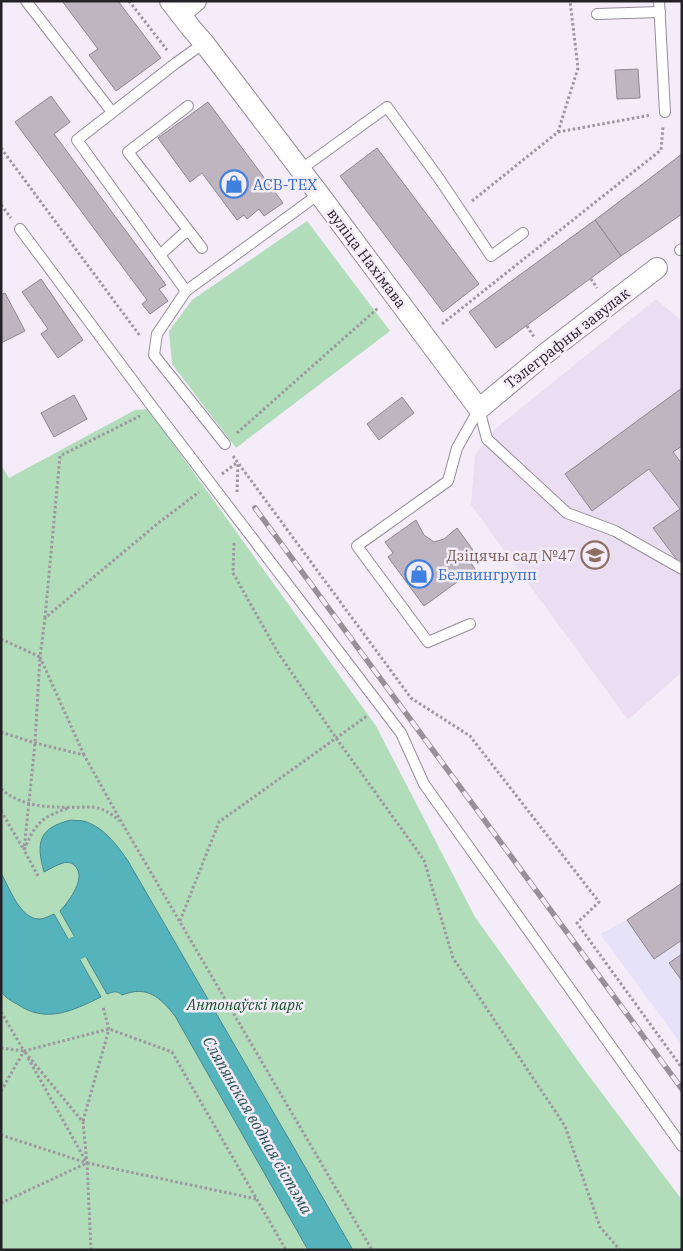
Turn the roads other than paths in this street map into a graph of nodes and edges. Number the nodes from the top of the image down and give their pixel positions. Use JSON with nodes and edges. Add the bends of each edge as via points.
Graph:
{"nodes":[{"id":1,"x":26,"y":1,"type":"edge"},
{"id":2,"x":196,"y":1,"type":"edge"},
{"id":3,"x":659,"y":7,"type":"edge"},
{"id":4,"x":175,"y":8,"type":"edge"},
{"id":5,"x":597,"y":14,"type":"dead end"},
{"id":6,"x":204,"y":43,"type":"junction"},
{"id":7,"x":188,"y":106,"type":"dead end"},
{"id":8,"x":112,"y":112,"type":"junction"},
{"id":9,"x":665,"y":112,"type":"road end"},
{"id":10,"x":300,"y":170,"type":"junction"},
{"id":11,"x":319,"y":194,"type":"junction"},
{"id":12,"x":20,"y":229,"type":"dead end"},
{"id":13,"x":189,"y":232,"type":"junction"},
{"id":14,"x":523,"y":233,"type":"dead end"},
{"id":15,"x":202,"y":248,"type":"dead end"},
{"id":16,"x":160,"y":255,"type":"junction"},
{"id":17,"x":657,"y":268,"type":"dead end"},
{"id":18,"x":186,"y":291,"type":"junction"},
{"id":19,"x":479,"y":409,"type":"junction"},
{"id":20,"x":224,"y":444,"type":"road end"},
{"id":21,"x":682,"y":569,"type":"edge"},
{"id":22,"x":470,"y":624,"type":"dead end"},
{"id":23,"x":682,"y":1146,"type":"edge"}],
"edges":[{"from":1,"to":8,"type":"lane"},
{"from":2,"to":4,"type":"street","name":"вуліца Нахімава"},
{"from":3,"to":5,"type":"lane"},
{"from":3,"to":9,"type":"lane"},
{"from":4,"to":6,"type":"street","name":"вуліца Нахімава"},
{"from":6,"to":8,"type":"lane"},
{"from":6,"to":10,"type":"street","name":"вуліца Нахімава"},
{"from":7,"to":13,"type":"lane","via":[[128,152]]},
{"from":8,"to":16,"type":"lane","via":[[77,140]]},
{"from":10,"to":11,"type":"street","name":"вуліца Нахімава"},
{"from":10,"to":14,"type":"lane","via":[[387,107],[490,256]]},
{"from":11,"to":18,"type":"lane"},
{"from":11,"to":19,"type":"street","name":"вуліца Нахімава"},
{"from":12,"to":23,"type":"lane","via":[[401,733],[424,784]]},
{"from":13,"to":15,"type":"lane"},
{"from":13,"to":16,"type":"lane"},
{"from":16,"to":18,"type":"lane"},
{"from":17,"to":19,"type":"street","name":"Тэлеграфны завулак"},
{"from":18,"to":20,"type":"lane","via":[[158,334],[154,355]]},
{"from":19,"to":21,"type":"lane","via":[[487,439],[567,513],[616,531]]},
{"from":19,"to":22,"type":"lane","via":[[457,448],[448,481],[357,546],[428,642]]}]}
